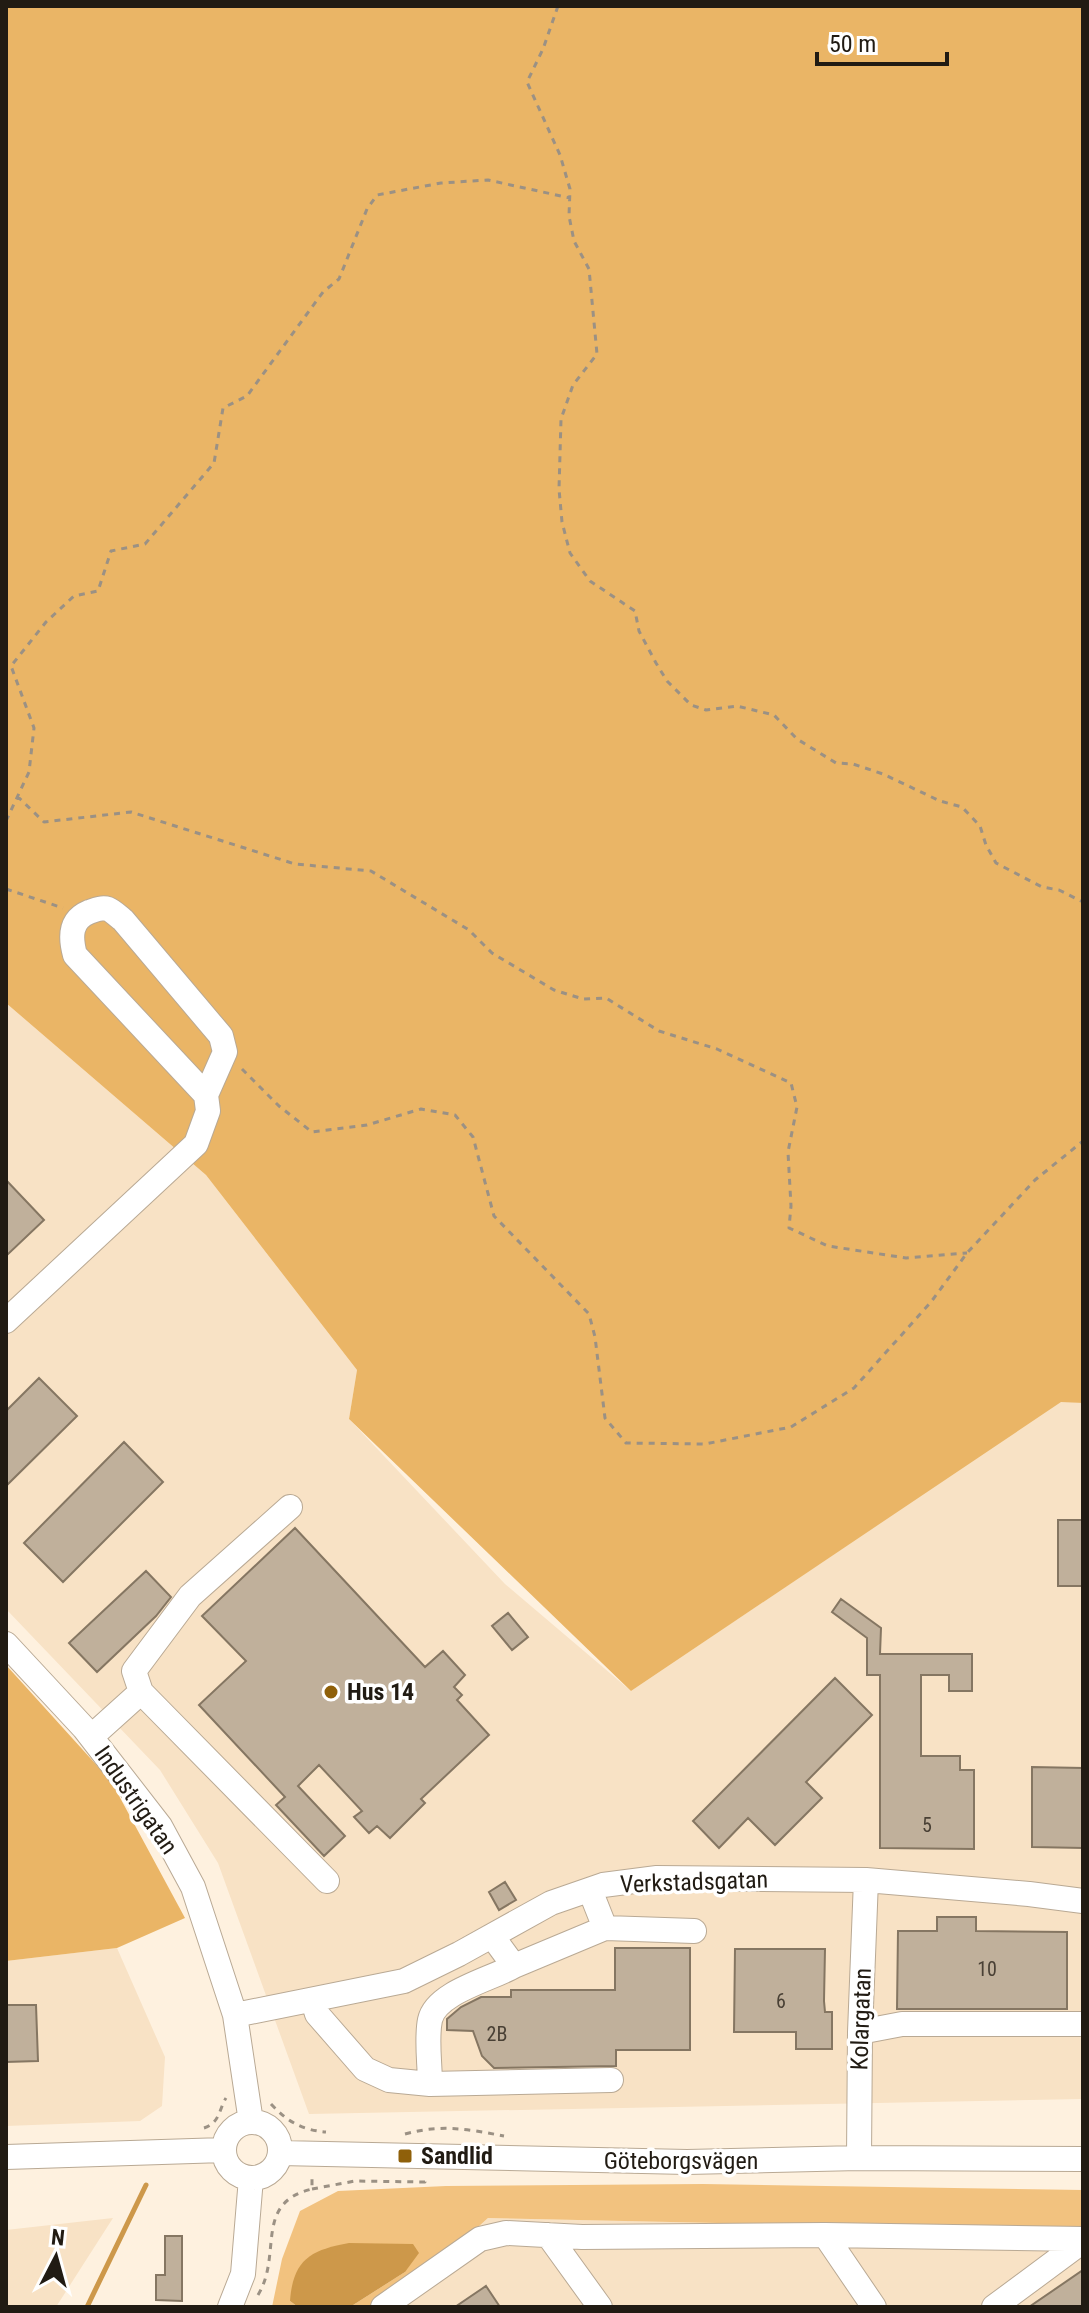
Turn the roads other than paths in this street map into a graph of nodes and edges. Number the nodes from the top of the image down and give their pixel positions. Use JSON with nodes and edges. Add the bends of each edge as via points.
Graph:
{"nodes":[{"id":1,"x":206,"y":1095,"type":"junction"},
{"id":2,"x":6,"y":1321,"type":"edge"},
{"id":3,"x":290,"y":1507,"type":"dead end"},
{"id":4,"x":6,"y":1644,"type":"edge"},
{"id":5,"x":141,"y":1692,"type":"junction"},
{"id":6,"x":91,"y":1737,"type":"junction"},
{"id":7,"x":866,"y":1880,"type":"junction"},
{"id":8,"x":327,"y":1881,"type":"dead end"},
{"id":9,"x":590,"y":1890,"type":"junction"},
{"id":10,"x":1083,"y":1901,"type":"edge"},
{"id":11,"x":605,"y":1928,"type":"junction"},
{"id":12,"x":694,"y":1931,"type":"dead end"},
{"id":13,"x":492,"y":1936,"type":"junction"},
{"id":14,"x":514,"y":1966,"type":"junction"},
{"id":15,"x":313,"y":2001,"type":"junction"},
{"id":16,"x":235,"y":2015,"type":"junction"},
{"id":17,"x":1083,"y":2024,"type":"edge"},
{"id":18,"x":860,"y":2032,"type":"junction"},
{"id":19,"x":611,"y":2080,"type":"dead end"},
{"id":20,"x":430,"y":2084,"type":"junction"},
{"id":21,"x":251,"y":2122,"type":"junction"},
{"id":22,"x":224,"y":2150,"type":"junction"},
{"id":23,"x":280,"y":2153,"type":"junction"},
{"id":24,"x":6,"y":2157,"type":"edge"},
{"id":25,"x":859,"y":2158,"type":"junction"},
{"id":26,"x":1083,"y":2159,"type":"edge"},
{"id":27,"x":251,"y":2178,"type":"junction"},
{"id":28,"x":548,"y":2235,"type":"junction"},
{"id":29,"x":825,"y":2235,"type":"junction"},
{"id":30,"x":1083,"y":2240,"type":"edge"},
{"id":31,"x":242,"y":2305,"type":"edge"},
{"id":32,"x":383,"y":2307,"type":"edge"},
{"id":33,"x":600,"y":2307,"type":"edge"},
{"id":34,"x":874,"y":2307,"type":"edge"},
{"id":35,"x":994,"y":2307,"type":"edge"}],
"edges":[{"from":1,"to":1,"type":"street","via":[[75,955],[73,925],[82,915],[109,909],[123,920],[221,1036],[225,1052]]},
{"from":1,"to":2,"type":"street","via":[[208,1111],[196,1144]]},
{"from":3,"to":5,"type":"street","via":[[190,1596],[134,1671]]},
{"from":4,"to":6,"type":"street","name":"Industrigatan"},
{"from":5,"to":6,"type":"street"},
{"from":5,"to":8,"type":"street"},
{"from":6,"to":16,"type":"street","name":"Industrigatan","via":[[160,1826],[193,1887]]},
{"from":7,"to":9,"type":"street","name":"Verkstadsgatan","via":[[657,1878]]},
{"from":7,"to":10,"type":"street","name":"Verkstadsgatan"},
{"from":7,"to":18,"type":"street","name":"Kolargatan"},
{"from":9,"to":11,"type":"street"},
{"from":9,"to":13,"type":"street","name":"Verkstadsgatan","via":[[551,1903]]},
{"from":11,"to":12,"type":"street"},
{"from":11,"to":14,"type":"street"},
{"from":13,"to":14,"type":"street"},
{"from":13,"to":15,"type":"street","name":"Verkstadsgatan","via":[[404,1981]]},
{"from":14,"to":20,"type":"street","via":[[450,1995],[438,2006],[430,2018]]},
{"from":15,"to":16,"type":"street","name":"Verkstadsgatan"},
{"from":15,"to":20,"type":"street","via":[[317,2014],[365,2069],[389,2080]]},
{"from":16,"to":21,"type":"street","name":"Industrigatan"},
{"from":17,"to":18,"type":"street","via":[[902,2024]]},
{"from":18,"to":25,"type":"street","name":"Kolargatan"},
{"from":19,"to":20,"type":"street"},
{"from":21,"to":22,"type":"street","via":[[232,2131]]},
{"from":21,"to":23,"type":"street","via":[[272,2131]]},
{"from":22,"to":24,"type":"street"},
{"from":22,"to":27,"type":"street","via":[[232,2170]]},
{"from":23,"to":25,"type":"street","name":"Göteborgsvägen","via":[[687,2162]]},
{"from":23,"to":27,"type":"street","via":[[270,2171]]},
{"from":25,"to":26,"type":"street","name":"Göteborgsvägen"},
{"from":27,"to":31,"type":"street"},
{"from":28,"to":29,"type":"street"},
{"from":28,"to":32,"type":"street","via":[[506,2233],[480,2239]]},
{"from":28,"to":33,"type":"street"},
{"from":29,"to":30,"type":"street"},
{"from":29,"to":34,"type":"street"},
{"from":30,"to":35,"type":"street"}]}
